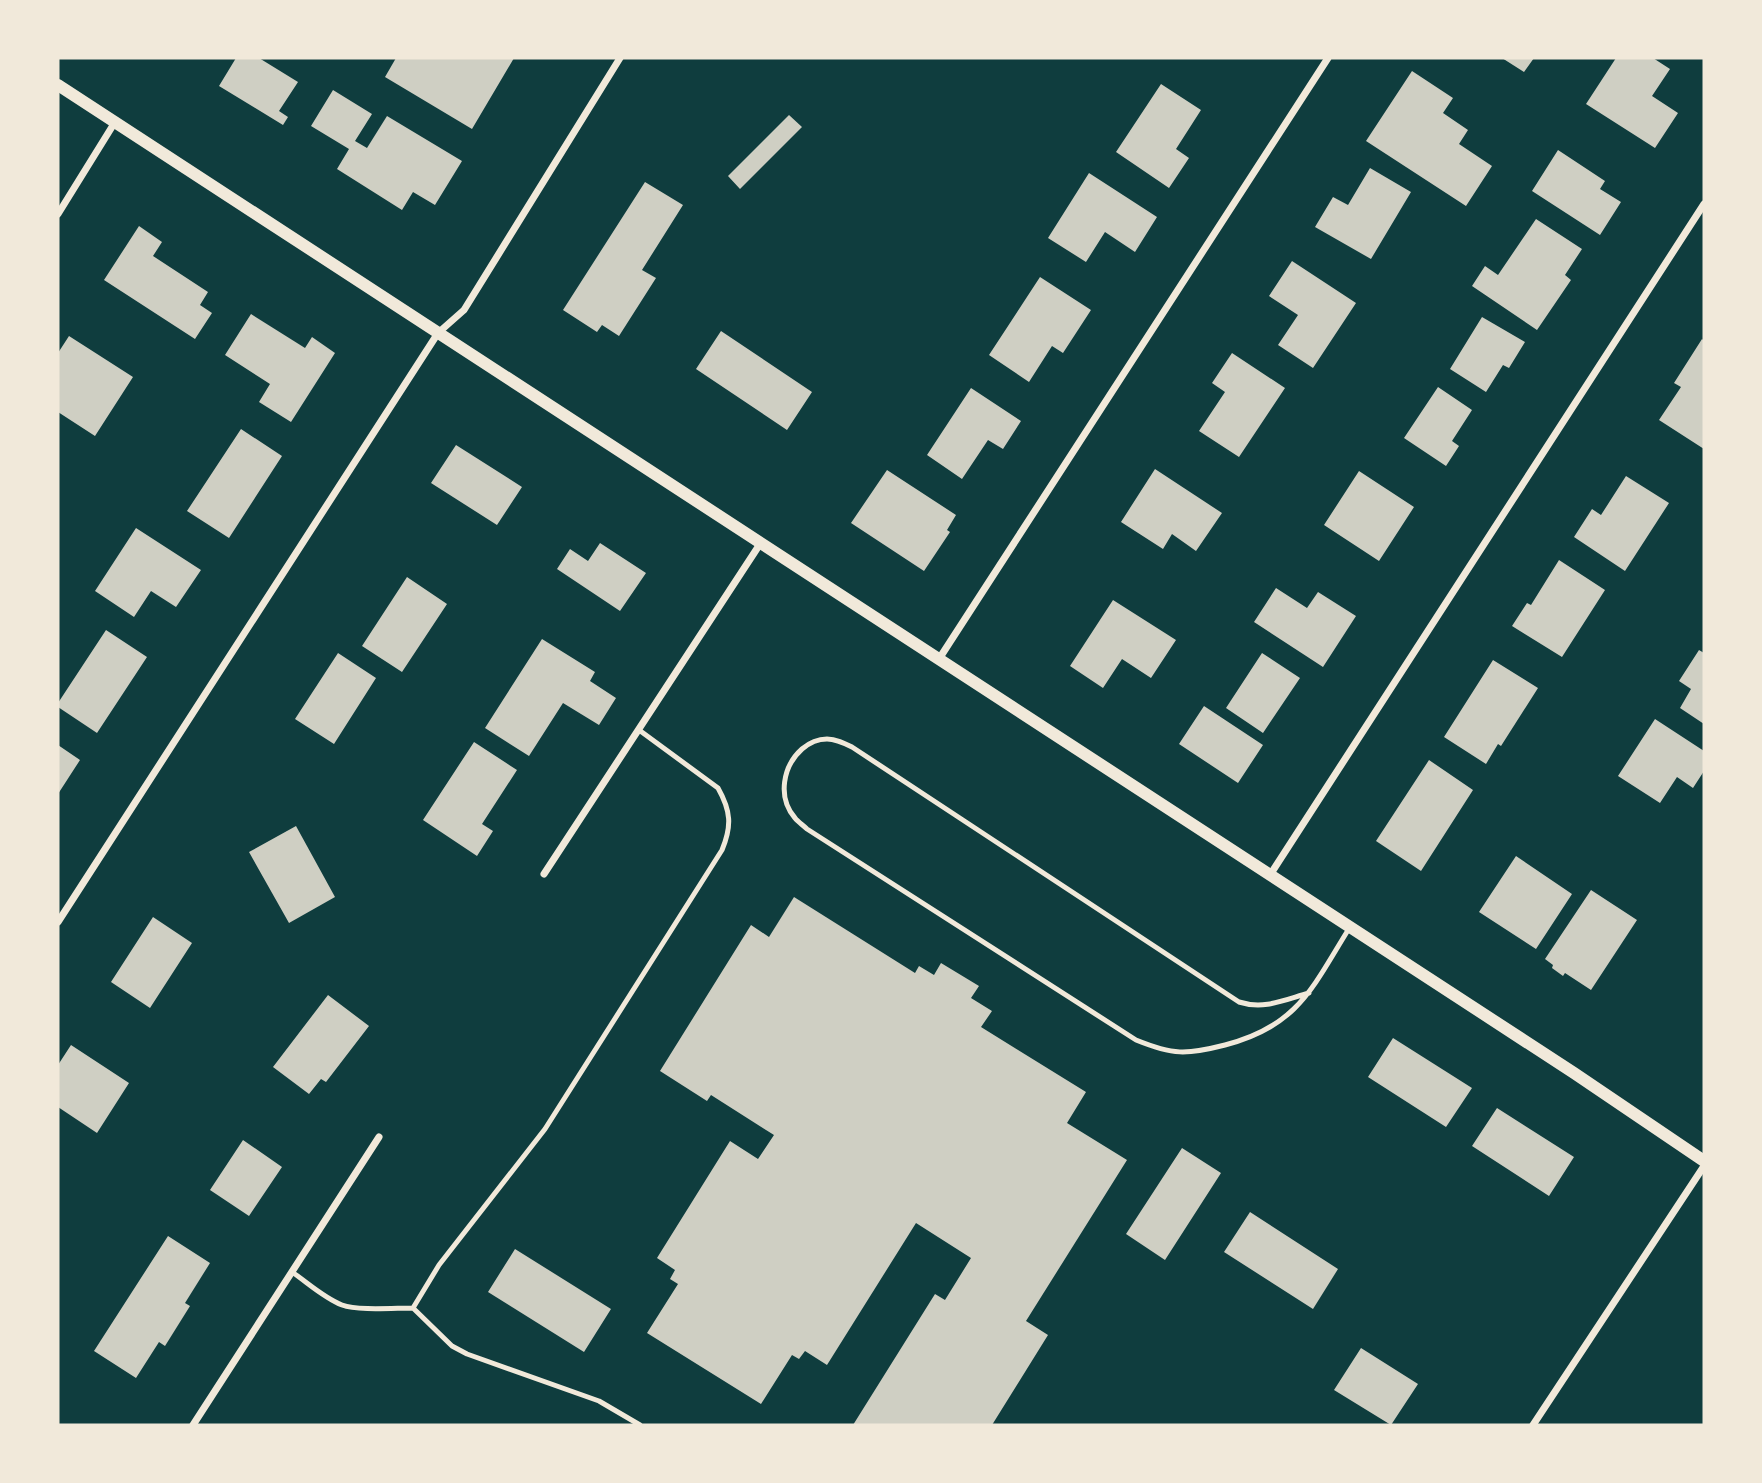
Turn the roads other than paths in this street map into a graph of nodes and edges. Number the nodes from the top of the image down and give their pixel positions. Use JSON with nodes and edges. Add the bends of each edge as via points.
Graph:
{"nodes":[{"id":1,"x":620,"y":58,"type":"edge"},
{"id":2,"x":1328,"y":58,"type":"edge"},
{"id":3,"x":58,"y":85,"type":"edge"},
{"id":4,"x":115,"y":122,"type":"junction"},
{"id":5,"x":1704,"y":204,"type":"edge"},
{"id":6,"x":58,"y":214,"type":"edge"},
{"id":7,"x":438,"y":333,"type":"junction"},
{"id":8,"x":760,"y":544,"type":"junction"},
{"id":9,"x":939,"y":659,"type":"junction"},
{"id":10,"x":639,"y":730,"type":"junction"},
{"id":11,"x":544,"y":874,"type":"dead end"},
{"id":12,"x":1270,"y":875,"type":"junction"},
{"id":13,"x":58,"y":922,"type":"edge"},
{"id":14,"x":1350,"y":927,"type":"junction"},
{"id":15,"x":1308,"y":993,"type":"junction"},
{"id":16,"x":379,"y":1137,"type":"dead end"},
{"id":17,"x":1704,"y":1164,"type":"edge"},
{"id":18,"x":292,"y":1272,"type":"junction"},
{"id":19,"x":413,"y":1308,"type":"junction"},
{"id":20,"x":192,"y":1425,"type":"edge"},
{"id":21,"x":640,"y":1425,"type":"edge"},
{"id":22,"x":1533,"y":1425,"type":"edge"}],
"edges":[{"from":1,"to":7,"type":"street","via":[[464,310]]},
{"from":2,"to":9,"type":"street"},
{"from":3,"to":4,"type":"street"},
{"from":4,"to":6,"type":"street"},
{"from":4,"to":7,"type":"street"},
{"from":5,"to":12,"type":"street"},
{"from":7,"to":8,"type":"street"},
{"from":7,"to":13,"type":"street"},
{"from":8,"to":9,"type":"street"},
{"from":8,"to":10,"type":"street"},
{"from":9,"to":12,"type":"street"},
{"from":10,"to":11,"type":"street"},
{"from":10,"to":19,"type":"lane","via":[[718,788],[726,802],[729,834],[545,1129],[439,1265]]},
{"from":12,"to":14,"type":"street"},
{"from":14,"to":15,"type":"lane"},
{"from":14,"to":17,"type":"street"},
{"from":15,"to":15,"type":"lane","via":[[1264,1006],[1239,1002],[835,739],[810,743],[787,769],[783,786],[787,800],[793,816],[807,829],[1136,1040],[1181,1053],[1247,1039],[1273,1027]]},
{"from":16,"to":18,"type":"street"},
{"from":17,"to":22,"type":"street"},
{"from":18,"to":19,"type":"lane","via":[[344,1306]]},
{"from":18,"to":20,"type":"street"},
{"from":19,"to":21,"type":"lane","via":[[452,1346],[467,1354],[600,1401]]}]}
